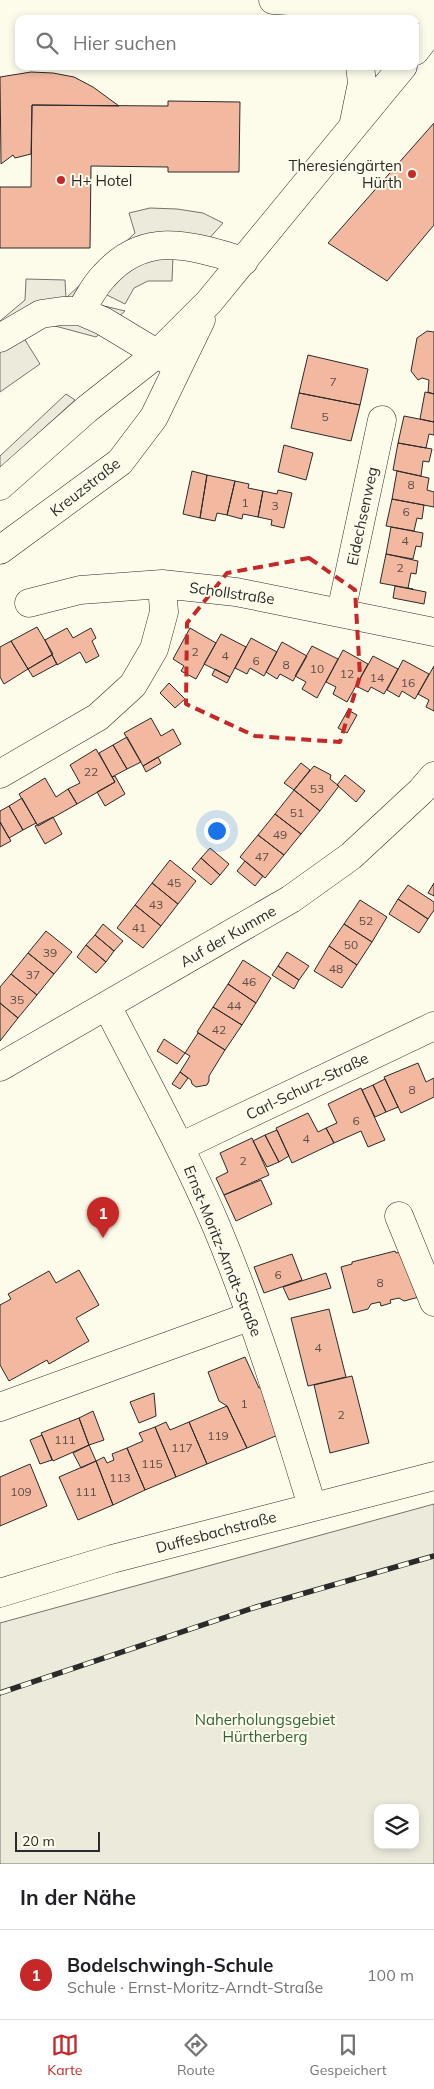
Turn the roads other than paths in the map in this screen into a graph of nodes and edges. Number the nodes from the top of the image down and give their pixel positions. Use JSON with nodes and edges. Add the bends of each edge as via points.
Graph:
{"nodes":[{"id":1,"x":284,"y":1,"type":"edge"},
{"id":2,"x":434,"y":10,"type":"edge"},
{"id":3,"x":316,"y":15,"type":"edge"},
{"id":4,"x":434,"y":27,"type":"edge"},
{"id":5,"x":419,"y":46,"type":"edge"},
{"id":6,"x":360,"y":70,"type":"edge"},
{"id":7,"x":400,"y":70,"type":"edge"},
{"id":8,"x":353,"y":126,"type":"junction"},
{"id":9,"x":244,"y":260,"type":"junction"},
{"id":10,"x":80,"y":312,"type":"junction"},
{"id":11,"x":0,"y":338,"type":"edge"},
{"id":12,"x":168,"y":360,"type":"junction"},
{"id":13,"x":382,"y":420,"type":"dead end"},
{"id":14,"x":0,"y":486,"type":"edge"},
{"id":15,"x":0,"y":550,"type":"edge"},
{"id":16,"x":162,"y":584,"type":"junction"},
{"id":17,"x":29,"y":603,"type":"dead end"},
{"id":18,"x":341,"y":612,"type":"junction"},
{"id":19,"x":434,"y":632,"type":"edge"},
{"id":20,"x":0,"y":774,"type":"edge"},
{"id":21,"x":434,"y":776,"type":"edge"},
{"id":22,"x":107,"y":1006,"type":"junction"},
{"id":23,"x":434,"y":1026,"type":"edge"},
{"id":24,"x":0,"y":1067,"type":"edge"},
{"id":25,"x":180,"y":1147,"type":"junction"},
{"id":26,"x":399,"y":1216,"type":"dead end"},
{"id":27,"x":434,"y":1302,"type":"edge"},
{"id":28,"x":251,"y":1316,"type":"junction"},
{"id":29,"x":0,"y":1407,"type":"edge"},
{"id":30,"x":434,"y":1476,"type":"edge"},
{"id":31,"x":312,"y":1506,"type":"junction"},
{"id":32,"x":0,"y":1593,"type":"edge"}],
"edges":[{"from":1,"to":2,"type":"street"},
{"from":1,"to":3,"type":"street"},
{"from":4,"to":5,"type":"street"},
{"from":6,"to":8,"type":"street","name":"Kreuzstraße","via":[[362,83]]},
{"from":7,"to":8,"type":"street","name":"Kreuzstraße"},
{"from":8,"to":9,"type":"street","name":"Kreuzstraße"},
{"from":9,"to":10,"type":"street","via":[[181,245],[163,244],[143,249],[124,256],[102,277]]},
{"from":9,"to":12,"type":"street","name":"Kreuzstraße"},
{"from":10,"to":11,"type":"street","via":[[62,310],[41,314]]},
{"from":10,"to":12,"type":"street","via":[[103,320]]},
{"from":12,"to":14,"type":"street","name":"Kreuzstraße","via":[[87,409]]},
{"from":12,"to":15,"type":"street","name":"Kreuzstraße","via":[[154,417],[120,462]]},
{"from":13,"to":18,"type":"street","name":"Eidechsenweg"},
{"from":16,"to":17,"type":"street","name":"Schollstraße","via":[[80,590]]},
{"from":16,"to":18,"type":"street","name":"Schollstraße","via":[[236,592]]},
{"from":16,"to":20,"type":"street","via":[[164,612],[154,649],[133,685],[98,718]]},
{"from":18,"to":19,"type":"street","name":"Schollstraße"},
{"from":21,"to":22,"type":"street","name":"Auf der Kumme","via":[[351,856],[291,899]]},
{"from":22,"to":24,"type":"street","name":"Auf der Kumme"},
{"from":22,"to":25,"type":"street","name":"Ernst-Moritz-Arndt-Straße"},
{"from":23,"to":25,"type":"street","name":"Carl-Schurz-Straße"},
{"from":25,"to":28,"type":"street","name":"Ernst-Moritz-Arndt-Straße"},
{"from":26,"to":27,"type":"street"},
{"from":28,"to":29,"type":"street"},
{"from":28,"to":31,"type":"street","name":"Ernst-Moritz-Arndt-Straße"},
{"from":30,"to":31,"type":"street","name":"Duffesbachstraße"},
{"from":31,"to":32,"type":"street","name":"Duffesbachstraße","via":[[112,1559]]}]}
